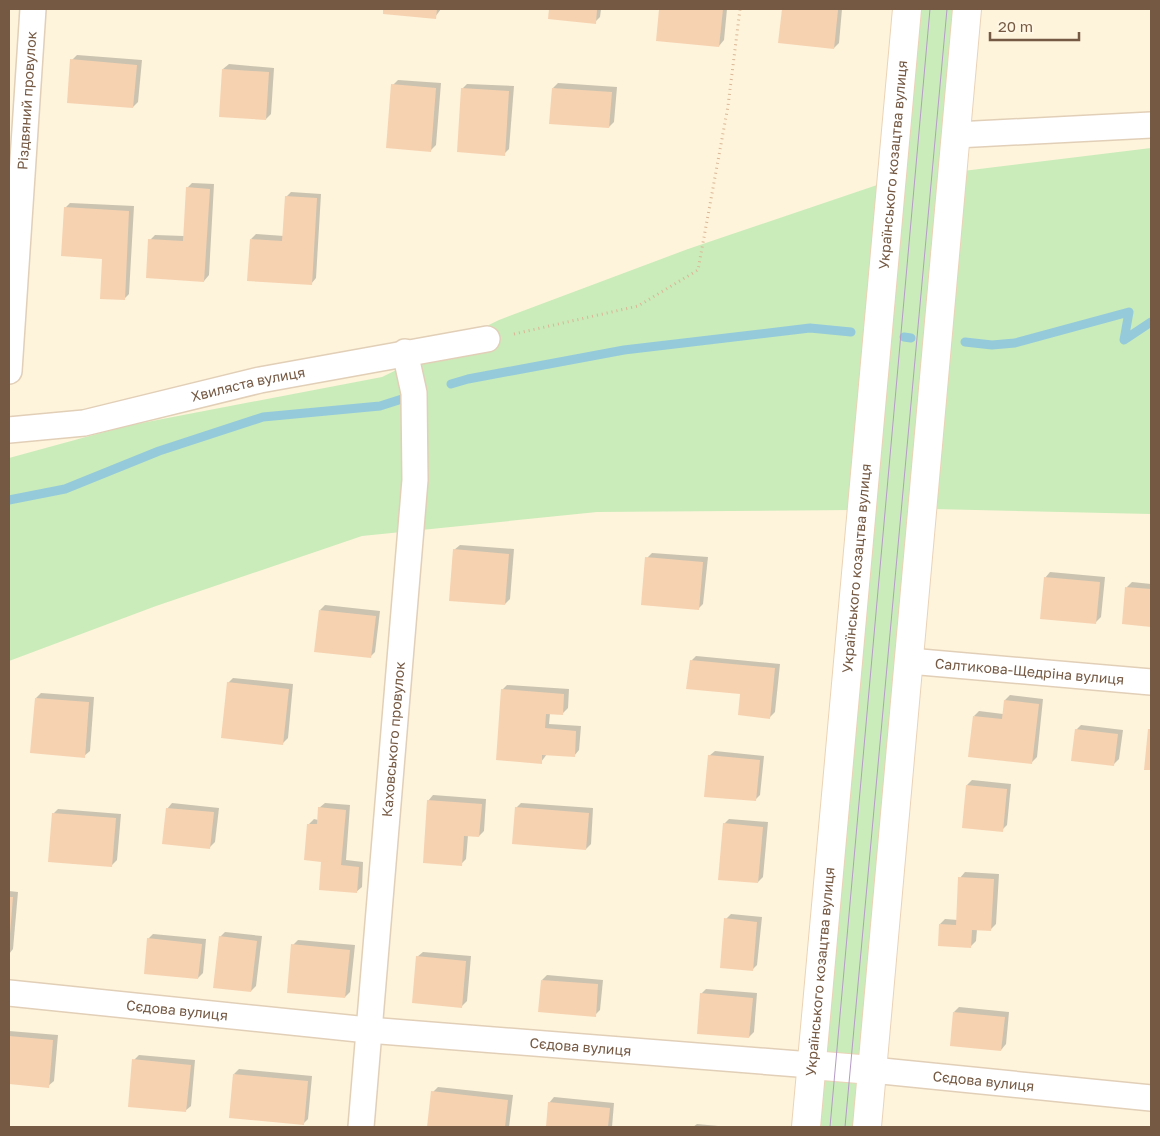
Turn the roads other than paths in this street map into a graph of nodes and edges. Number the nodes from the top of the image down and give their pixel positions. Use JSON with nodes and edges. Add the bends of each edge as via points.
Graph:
{"nodes":[{"id":1,"x":33,"y":9,"type":"edge"},
{"id":2,"x":907,"y":9,"type":"edge"},
{"id":3,"x":967,"y":9,"type":"edge"},
{"id":4,"x":1151,"y":124,"type":"edge"},
{"id":5,"x":956,"y":135,"type":"junction"},
{"id":6,"x":487,"y":338,"type":"road end"},
{"id":7,"x":405,"y":352,"type":"junction"},
{"id":8,"x":9,"y":371,"type":"edge"},
{"id":9,"x":9,"y":430,"type":"edge"},
{"id":10,"x":909,"y":661,"type":"junction"},
{"id":11,"x":1151,"y":682,"type":"edge"},
{"id":12,"x":9,"y":993,"type":"edge"},
{"id":13,"x":368,"y":1030,"type":"junction"},
{"id":14,"x":811,"y":1065,"type":"junction"},
{"id":15,"x":872,"y":1070,"type":"junction"},
{"id":16,"x":1151,"y":1098,"type":"edge"},
{"id":17,"x":361,"y":1127,"type":"edge"},
{"id":18,"x":806,"y":1127,"type":"edge"},
{"id":19,"x":867,"y":1127,"type":"edge"}],
"edges":[{"from":1,"to":8,"type":"street","name":"Різдвяний провулок"},
{"from":2,"to":14,"type":"street","name":"Українського козацтва вулиця"},
{"from":3,"to":5,"type":"street"},
{"from":4,"to":5,"type":"street"},
{"from":5,"to":10,"type":"street"},
{"from":6,"to":7,"type":"street","name":"Хвиляста вулиця"},
{"from":7,"to":9,"type":"street","name":"Хвиляста вулиця","via":[[260,380],[84,423]]},
{"from":7,"to":13,"type":"street","name":"Каховського провулок","via":[[414,393],[415,480]]},
{"from":10,"to":11,"type":"street","name":"Салтикова-Щедріна вулиця"},
{"from":10,"to":15,"type":"street"},
{"from":12,"to":13,"type":"street","name":"Сєдова вулиця"},
{"from":13,"to":14,"type":"street","name":"Сєдова вулиця"},
{"from":13,"to":17,"type":"street","name":"Каховського провулок"},
{"from":14,"to":15,"type":"street","name":"Сєдова вулиця"},
{"from":14,"to":18,"type":"street","name":"Українського козацтва вулиця"},
{"from":15,"to":16,"type":"street","name":"Сєдова вулиця"},
{"from":15,"to":19,"type":"street"}]}
